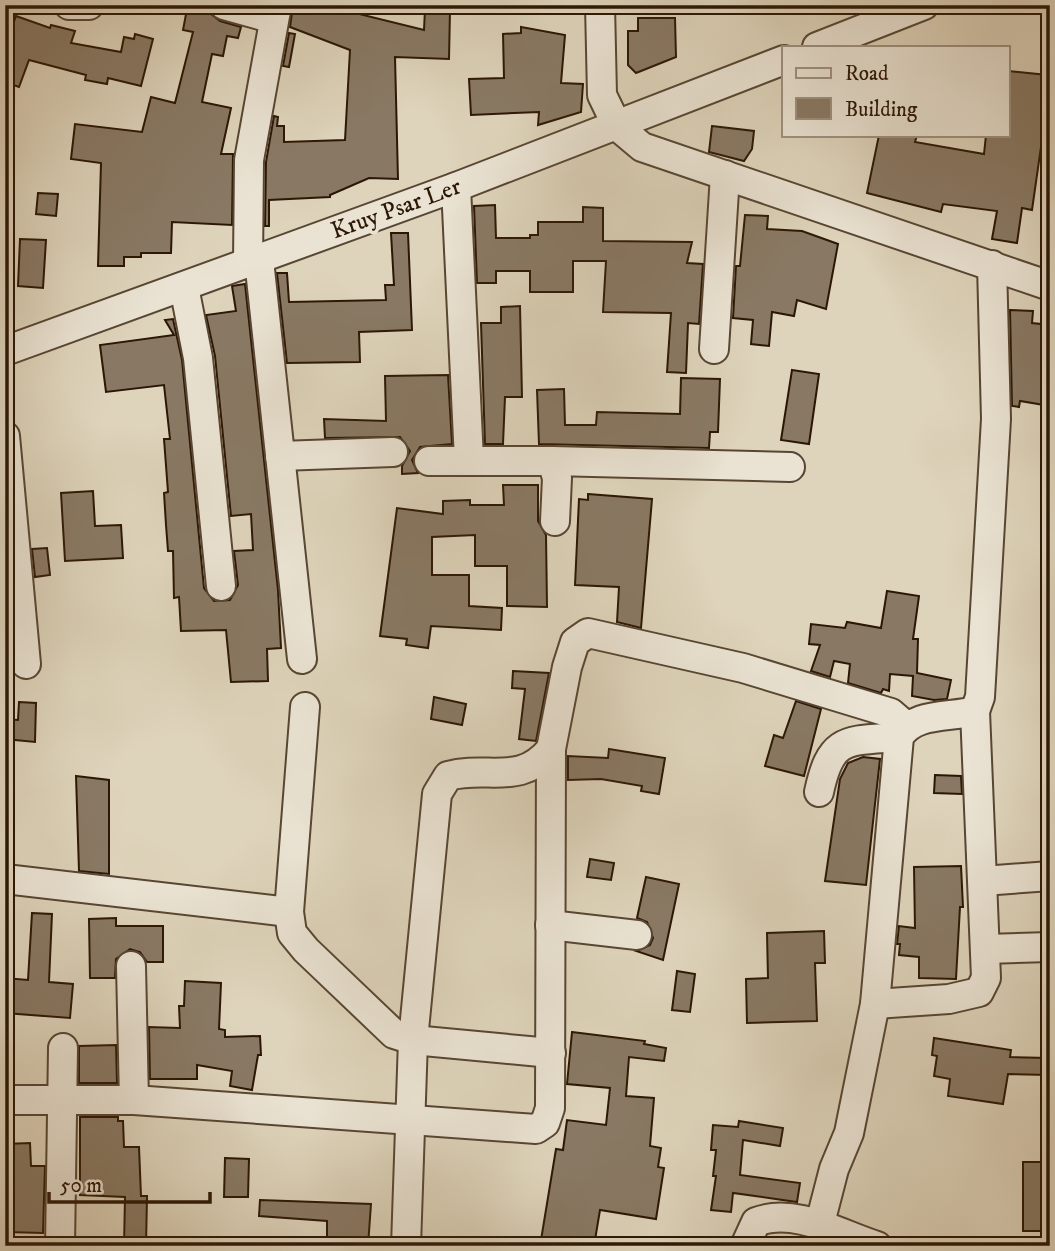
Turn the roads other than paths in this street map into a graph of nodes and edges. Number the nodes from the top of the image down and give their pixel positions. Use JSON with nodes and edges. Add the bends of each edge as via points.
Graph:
{"nodes":[{"id":1,"x":69,"y":5,"type":"edge"},
{"id":2,"x":89,"y":5,"type":"edge"},
{"id":3,"x":224,"y":5,"type":"edge"},
{"id":4,"x":600,"y":5,"type":"edge"},
{"id":5,"x":924,"y":5,"type":"edge"},
{"id":6,"x":275,"y":12,"type":"edge"},
{"id":7,"x":859,"y":18,"type":"edge"},
{"id":8,"x":818,"y":46,"type":"edge"},
{"id":9,"x":782,"y":61,"type":"edge"},
{"id":10,"x":617,"y":126,"type":"junction"},
{"id":11,"x":725,"y":175,"type":"junction"},
{"id":12,"x":456,"y":187,"type":"junction"},
{"id":13,"x":253,"y":262,"type":"junction"},
{"id":14,"x":992,"y":265,"type":"junction"},
{"id":15,"x":1050,"y":286,"type":"edge"},
{"id":16,"x":184,"y":287,"type":"junction"},
{"id":17,"x":714,"y":349,"type":"dead end"},
{"id":18,"x":5,"y":351,"type":"edge"},
{"id":19,"x":5,"y":436,"type":"edge"},
{"id":20,"x":393,"y":452,"type":"dead end"},
{"id":21,"x":280,"y":456,"type":"junction"},
{"id":22,"x":469,"y":460,"type":"junction"},
{"id":23,"x":429,"y":461,"type":"dead end"},
{"id":24,"x":552,"y":461,"type":"junction"},
{"id":25,"x":790,"y":467,"type":"dead end"},
{"id":26,"x":555,"y":521,"type":"dead end"},
{"id":27,"x":221,"y":586,"type":"dead end"},
{"id":28,"x":302,"y":659,"type":"dead end"},
{"id":29,"x":26,"y":664,"type":"dead end"},
{"id":30,"x":305,"y":707,"type":"dead end"},
{"id":31,"x":975,"y":711,"type":"junction"},
{"id":32,"x":903,"y":732,"type":"junction"},
{"id":33,"x":551,"y":749,"type":"junction"},
{"id":34,"x":819,"y":792,"type":"dead end"},
{"id":35,"x":1050,"y":876,"type":"edge"},
{"id":36,"x":5,"y":879,"type":"edge"},
{"id":37,"x":983,"y":881,"type":"junction"},
{"id":38,"x":289,"y":912,"type":"junction"},
{"id":39,"x":550,"y":925,"type":"junction"},
{"id":40,"x":637,"y":935,"type":"dead end"},
{"id":41,"x":1050,"y":947,"type":"edge"},
{"id":42,"x":986,"y":949,"type":"junction"},
{"id":43,"x":131,"y":967,"type":"dead end"},
{"id":44,"x":874,"y":1004,"type":"junction"},
{"id":45,"x":413,"y":1040,"type":"junction"},
{"id":46,"x":63,"y":1048,"type":"dead end"},
{"id":47,"x":551,"y":1053,"type":"junction"},
{"id":48,"x":62,"y":1099,"type":"junction"},
{"id":49,"x":5,"y":1100,"type":"edge"},
{"id":50,"x":134,"y":1100,"type":"junction"},
{"id":51,"x":408,"y":1122,"type":"junction"},
{"id":52,"x":820,"y":1227,"type":"junction"},
{"id":53,"x":60,"y":1246,"type":"edge"},
{"id":54,"x":406,"y":1246,"type":"edge"},
{"id":55,"x":745,"y":1246,"type":"edge"},
{"id":56,"x":877,"y":1246,"type":"edge"}],
"edges":[{"from":1,"to":2,"type":"street"},
{"from":3,"to":6,"type":"street"},
{"from":4,"to":10,"type":"street","via":[[602,95]]},
{"from":5,"to":7,"type":"street"},
{"from":6,"to":13,"type":"street","via":[[249,160]]},
{"from":7,"to":8,"type":"street"},
{"from":9,"to":10,"type":"street","name":"Kruy Psar Ler"},
{"from":10,"to":11,"type":"street","via":[[642,147]]},
{"from":10,"to":12,"type":"street","name":"Kruy Psar Ler"},
{"from":11,"to":14,"type":"street"},
{"from":11,"to":17,"type":"street"},
{"from":12,"to":13,"type":"street","name":"Kruy Psar Ler"},
{"from":12,"to":22,"type":"street"},
{"from":13,"to":16,"type":"street","name":"Kruy Psar Ler"},
{"from":13,"to":21,"type":"street"},
{"from":14,"to":15,"type":"street"},
{"from":14,"to":31,"type":"street","via":[[996,419],[980,697]]},
{"from":16,"to":18,"type":"street","name":"Kruy Psar Ler"},
{"from":16,"to":27,"type":"street","via":[[198,358]]},
{"from":19,"to":29,"type":"street"},
{"from":20,"to":21,"type":"street"},
{"from":21,"to":28,"type":"street"},
{"from":22,"to":23,"type":"street"},
{"from":22,"to":24,"type":"street"},
{"from":24,"to":25,"type":"street"},
{"from":24,"to":26,"type":"street","via":[[557,478]]},
{"from":30,"to":38,"type":"street"},
{"from":31,"to":32,"type":"street","via":[[916,721]]},
{"from":31,"to":37,"type":"street"},
{"from":32,"to":33,"type":"street","via":[[891,713],[743,668],[587,633],[575,642],[566,667]]},
{"from":32,"to":34,"type":"street","via":[[832,751]]},
{"from":32,"to":44,"type":"street"},
{"from":33,"to":39,"type":"street"},
{"from":33,"to":45,"type":"street","via":[[539,764],[521,772],[466,771],[448,776],[437,794]]},
{"from":35,"to":37,"type":"street"},
{"from":36,"to":38,"type":"street"},
{"from":37,"to":42,"type":"street"},
{"from":38,"to":45,"type":"street","via":[[292,933],[306,950],[394,1034]]},
{"from":39,"to":40,"type":"street"},
{"from":39,"to":47,"type":"street"},
{"from":41,"to":42,"type":"street"},
{"from":42,"to":44,"type":"street","via":[[986,978],[979,992],[949,999]]},
{"from":43,"to":50,"type":"street"},
{"from":44,"to":52,"type":"street","via":[[849,1133],[834,1168]]},
{"from":45,"to":47,"type":"street"},
{"from":45,"to":51,"type":"street"},
{"from":46,"to":48,"type":"street"},
{"from":47,"to":51,"type":"street","via":[[550,1108],[545,1123],[536,1129]]},
{"from":48,"to":49,"type":"street"},
{"from":48,"to":50,"type":"street"},
{"from":48,"to":53,"type":"street"},
{"from":50,"to":51,"type":"street"},
{"from":51,"to":54,"type":"street"},
{"from":52,"to":55,"type":"street","via":[[774,1215],[756,1222]]},
{"from":52,"to":56,"type":"street"}]}
